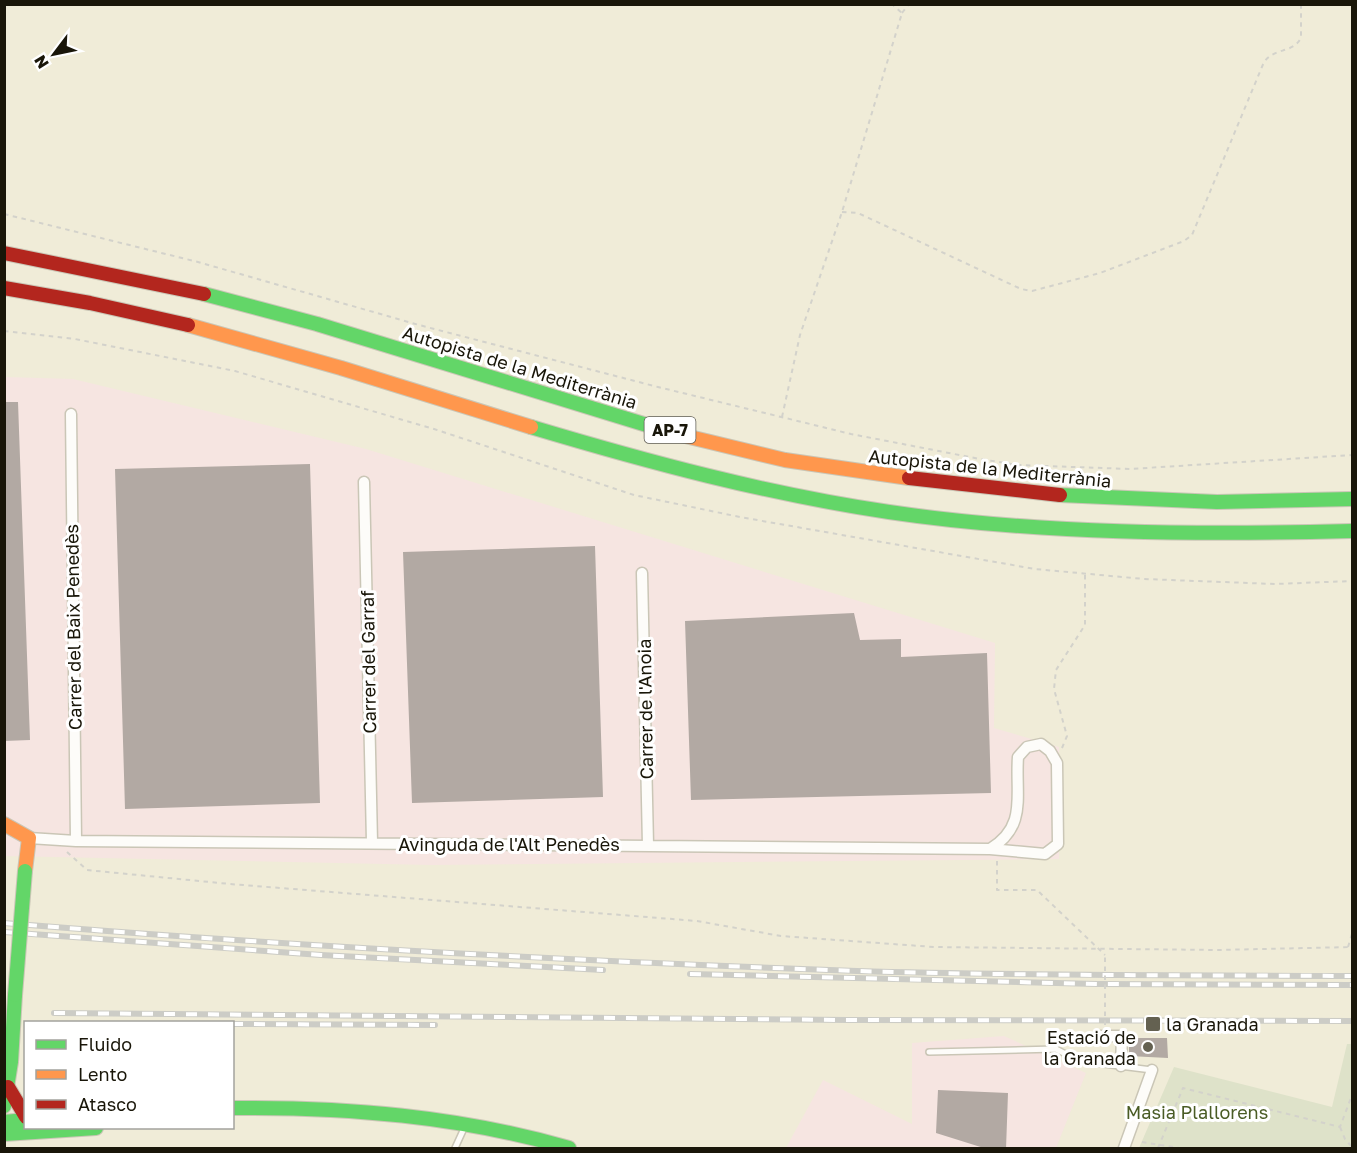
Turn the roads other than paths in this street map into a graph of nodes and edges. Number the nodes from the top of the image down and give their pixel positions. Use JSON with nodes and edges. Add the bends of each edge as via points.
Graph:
{"nodes":[{"id":1,"x":4,"y":253,"type":"edge"},
{"id":2,"x":4,"y":288,"type":"edge"},
{"id":3,"x":71,"y":414,"type":"dead end"},
{"id":4,"x":364,"y":482,"type":"dead end"},
{"id":5,"x":1353,"y":499,"type":"edge"},
{"id":6,"x":1353,"y":531,"type":"edge"},
{"id":7,"x":642,"y":573,"type":"dead end"},
{"id":8,"x":4,"y":824,"type":"edge"},
{"id":9,"x":29,"y":837,"type":"junction"},
{"id":10,"x":76,"y":841,"type":"junction"},
{"id":11,"x":372,"y":842,"type":"junction"},
{"id":12,"x":648,"y":845,"type":"junction"},
{"id":13,"x":993,"y":849,"type":"junction"},
{"id":14,"x":1098,"y":1036,"type":"dead end"},
{"id":15,"x":929,"y":1052,"type":"dead end"},
{"id":16,"x":7,"y":1053,"type":"edge"},
{"id":17,"x":1121,"y":1066,"type":"junction"},
{"id":18,"x":1152,"y":1070,"type":"joint"},
{"id":19,"x":9,"y":1087,"type":"junction"},
{"id":20,"x":4,"y":1106,"type":"edge"},
{"id":21,"x":234,"y":1108,"type":"edge"},
{"id":22,"x":328,"y":1109,"type":"junction"},
{"id":23,"x":24,"y":1115,"type":"edge"},
{"id":24,"x":234,"y":1118,"type":"edge"},
{"id":25,"x":24,"y":1119,"type":"edge"},
{"id":26,"x":4,"y":1122,"type":"edge"},
{"id":27,"x":467,"y":1123,"type":"junction"},
{"id":28,"x":24,"y":1127,"type":"edge"},
{"id":29,"x":4,"y":1128,"type":"edge"},
{"id":30,"x":73,"y":1129,"type":"edge"},
{"id":31,"x":4,"y":1134,"type":"edge"},
{"id":32,"x":455,"y":1149,"type":"edge"},
{"id":33,"x":569,"y":1149,"type":"edge"},
{"id":34,"x":1124,"y":1149,"type":"edge"}],
"edges":[{"from":1,"to":5,"type":"main road","name":"Autopista de la Mediterrània","number":"AP-7","via":[[119,273],[241,302],[618,416],[783,460],[1061,497],[1185,503]]},
{"from":2,"to":6,"type":"main road","number":"AP-7","via":[[179,322],[345,368],[615,452],[837,504],[950,519],[1063,527],[1235,533]]},
{"from":3,"to":10,"type":"street","name":"Carrer del Baix Penedès"},
{"from":4,"to":11,"type":"street","name":"Carrer del Garraf"},
{"from":7,"to":12,"type":"street","name":"Carrer de l'Anoia"},
{"from":8,"to":9,"type":"main road"},
{"from":9,"to":10,"type":"street","name":"Avinguda de l'Alt Penedès"},
{"from":9,"to":16,"type":"main road","bridge":true},
{"from":10,"to":11,"type":"street","name":"Avinguda de l'Alt Penedès"},
{"from":11,"to":12,"type":"street","name":"Avinguda de l'Alt Penedès"},
{"from":12,"to":13,"type":"street","name":"Avinguda de l'Alt Penedès"},
{"from":13,"to":13,"type":"street","name":"Avinguda de l'Alt Penedès","via":[[1010,832],[1018,814],[1018,757],[1027,747],[1041,744],[1057,763],[1058,844],[1045,854]]},
{"from":14,"to":17,"type":"street","via":[[1122,1036]]},
{"from":15,"to":17,"type":"lane","via":[[1056,1049],[1079,1061]]},
{"from":16,"to":19,"type":"main road"},
{"from":17,"to":18,"type":"lane"},
{"from":18,"to":34,"type":"street"},
{"from":19,"to":20,"type":"main road"},
{"from":19,"to":23,"type":"main road"},
{"from":21,"to":22,"type":"main road"},
{"from":22,"to":24,"type":"main road"},
{"from":22,"to":27,"type":"main road","via":[[417,1114]]},
{"from":25,"to":26,"type":"main road"},
{"from":27,"to":32,"type":"lane"},
{"from":27,"to":33,"type":"main road"},
{"from":28,"to":29,"type":"main road"},
{"from":30,"to":31,"type":"main road"}]}
